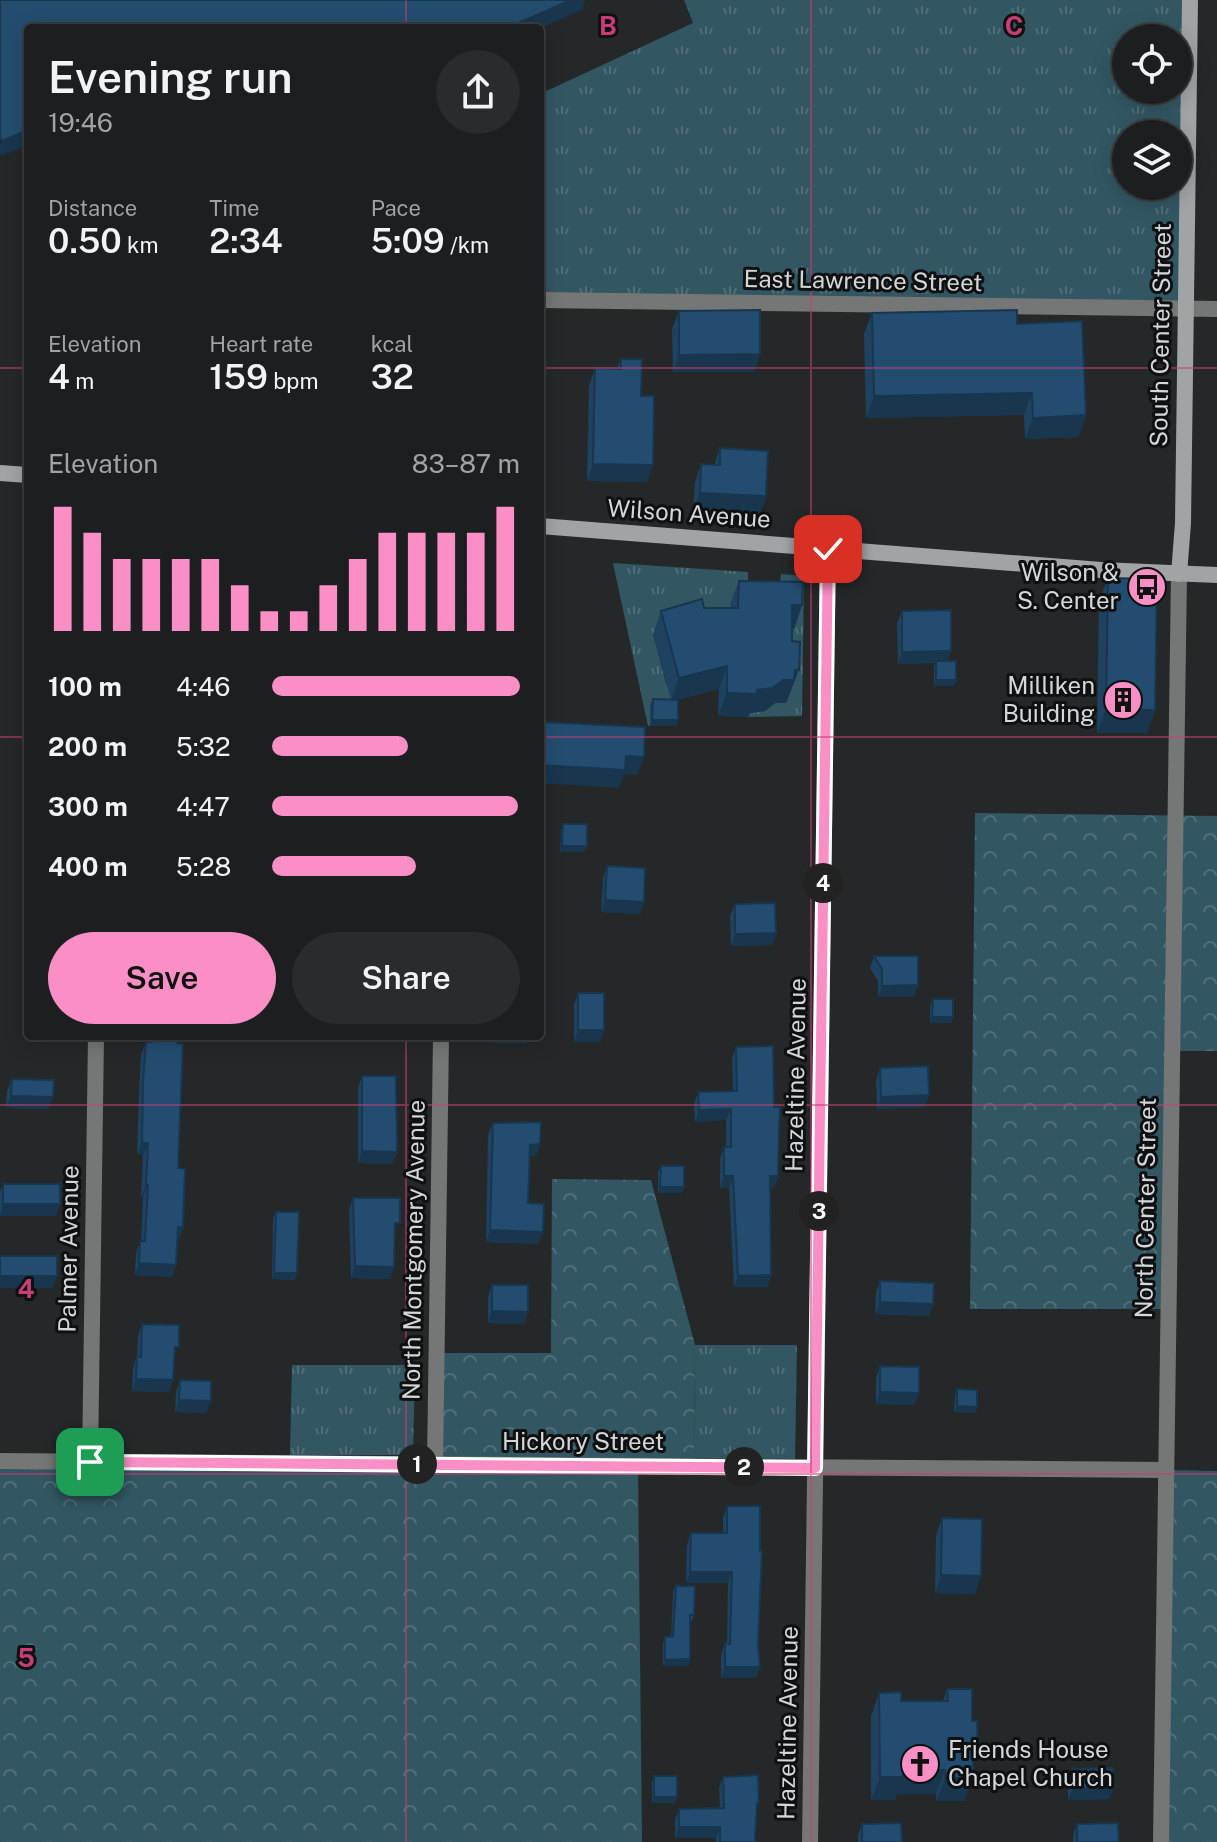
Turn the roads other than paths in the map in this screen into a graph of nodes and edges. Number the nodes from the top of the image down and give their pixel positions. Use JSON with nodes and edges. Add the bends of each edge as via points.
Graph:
{"nodes":[{"id":1,"x":1190,"y":0,"type":"edge"},
{"id":2,"x":544,"y":300,"type":"edge"},
{"id":3,"x":1185,"y":309,"type":"junction"},
{"id":4,"x":1217,"y":309,"type":"edge"},
{"id":5,"x":0,"y":473,"type":"edge"},
{"id":6,"x":24,"y":475,"type":"edge"},
{"id":7,"x":544,"y":526,"type":"edge"},
{"id":8,"x":828,"y":549,"type":"junction"},
{"id":9,"x":1179,"y":574,"type":"junction"},
{"id":10,"x":1217,"y":575,"type":"edge"},
{"id":11,"x":96,"y":1040,"type":"edge"},
{"id":12,"x":441,"y":1040,"type":"edge"},
{"id":13,"x":0,"y":1461,"type":"edge"},
{"id":14,"x":90,"y":1462,"type":"junction"},
{"id":15,"x":435,"y":1464,"type":"junction"},
{"id":16,"x":815,"y":1468,"type":"junction"},
{"id":17,"x":1166,"y":1470,"type":"junction"},
{"id":18,"x":810,"y":1842,"type":"edge"},
{"id":19,"x":1161,"y":1842,"type":"edge"}],
"edges":[{"from":1,"to":3,"type":"main road","name":"South Center Street"},
{"from":2,"to":3,"type":"street","name":"East Lawrence Street"},
{"from":3,"to":4,"type":"street","name":"East Lawrence Street"},
{"from":3,"to":9,"type":"main road","name":"South Center Street"},
{"from":5,"to":6,"type":"main road"},
{"from":7,"to":8,"type":"main road","name":"Wilson Avenue"},
{"from":8,"to":9,"type":"main road","name":"Wilson Avenue"},
{"from":8,"to":16,"type":"street","name":"Hazeltine Avenue"},
{"from":9,"to":10,"type":"main road","name":"Wilson Avenue"},
{"from":9,"to":17,"type":"street","name":"North Center Street"},
{"from":11,"to":14,"type":"street","name":"Palmer Avenue"},
{"from":12,"to":15,"type":"street","name":"North Montgomery Avenue"},
{"from":13,"to":14,"type":"street","name":"Hickory Street"},
{"from":14,"to":15,"type":"street","name":"Hickory Street"},
{"from":15,"to":16,"type":"street","name":"Hickory Street"},
{"from":16,"to":17,"type":"street","name":"Hickory Street"},
{"from":16,"to":18,"type":"street","name":"Hazeltine Avenue"},
{"from":17,"to":19,"type":"street","name":"North Center Street"}]}
